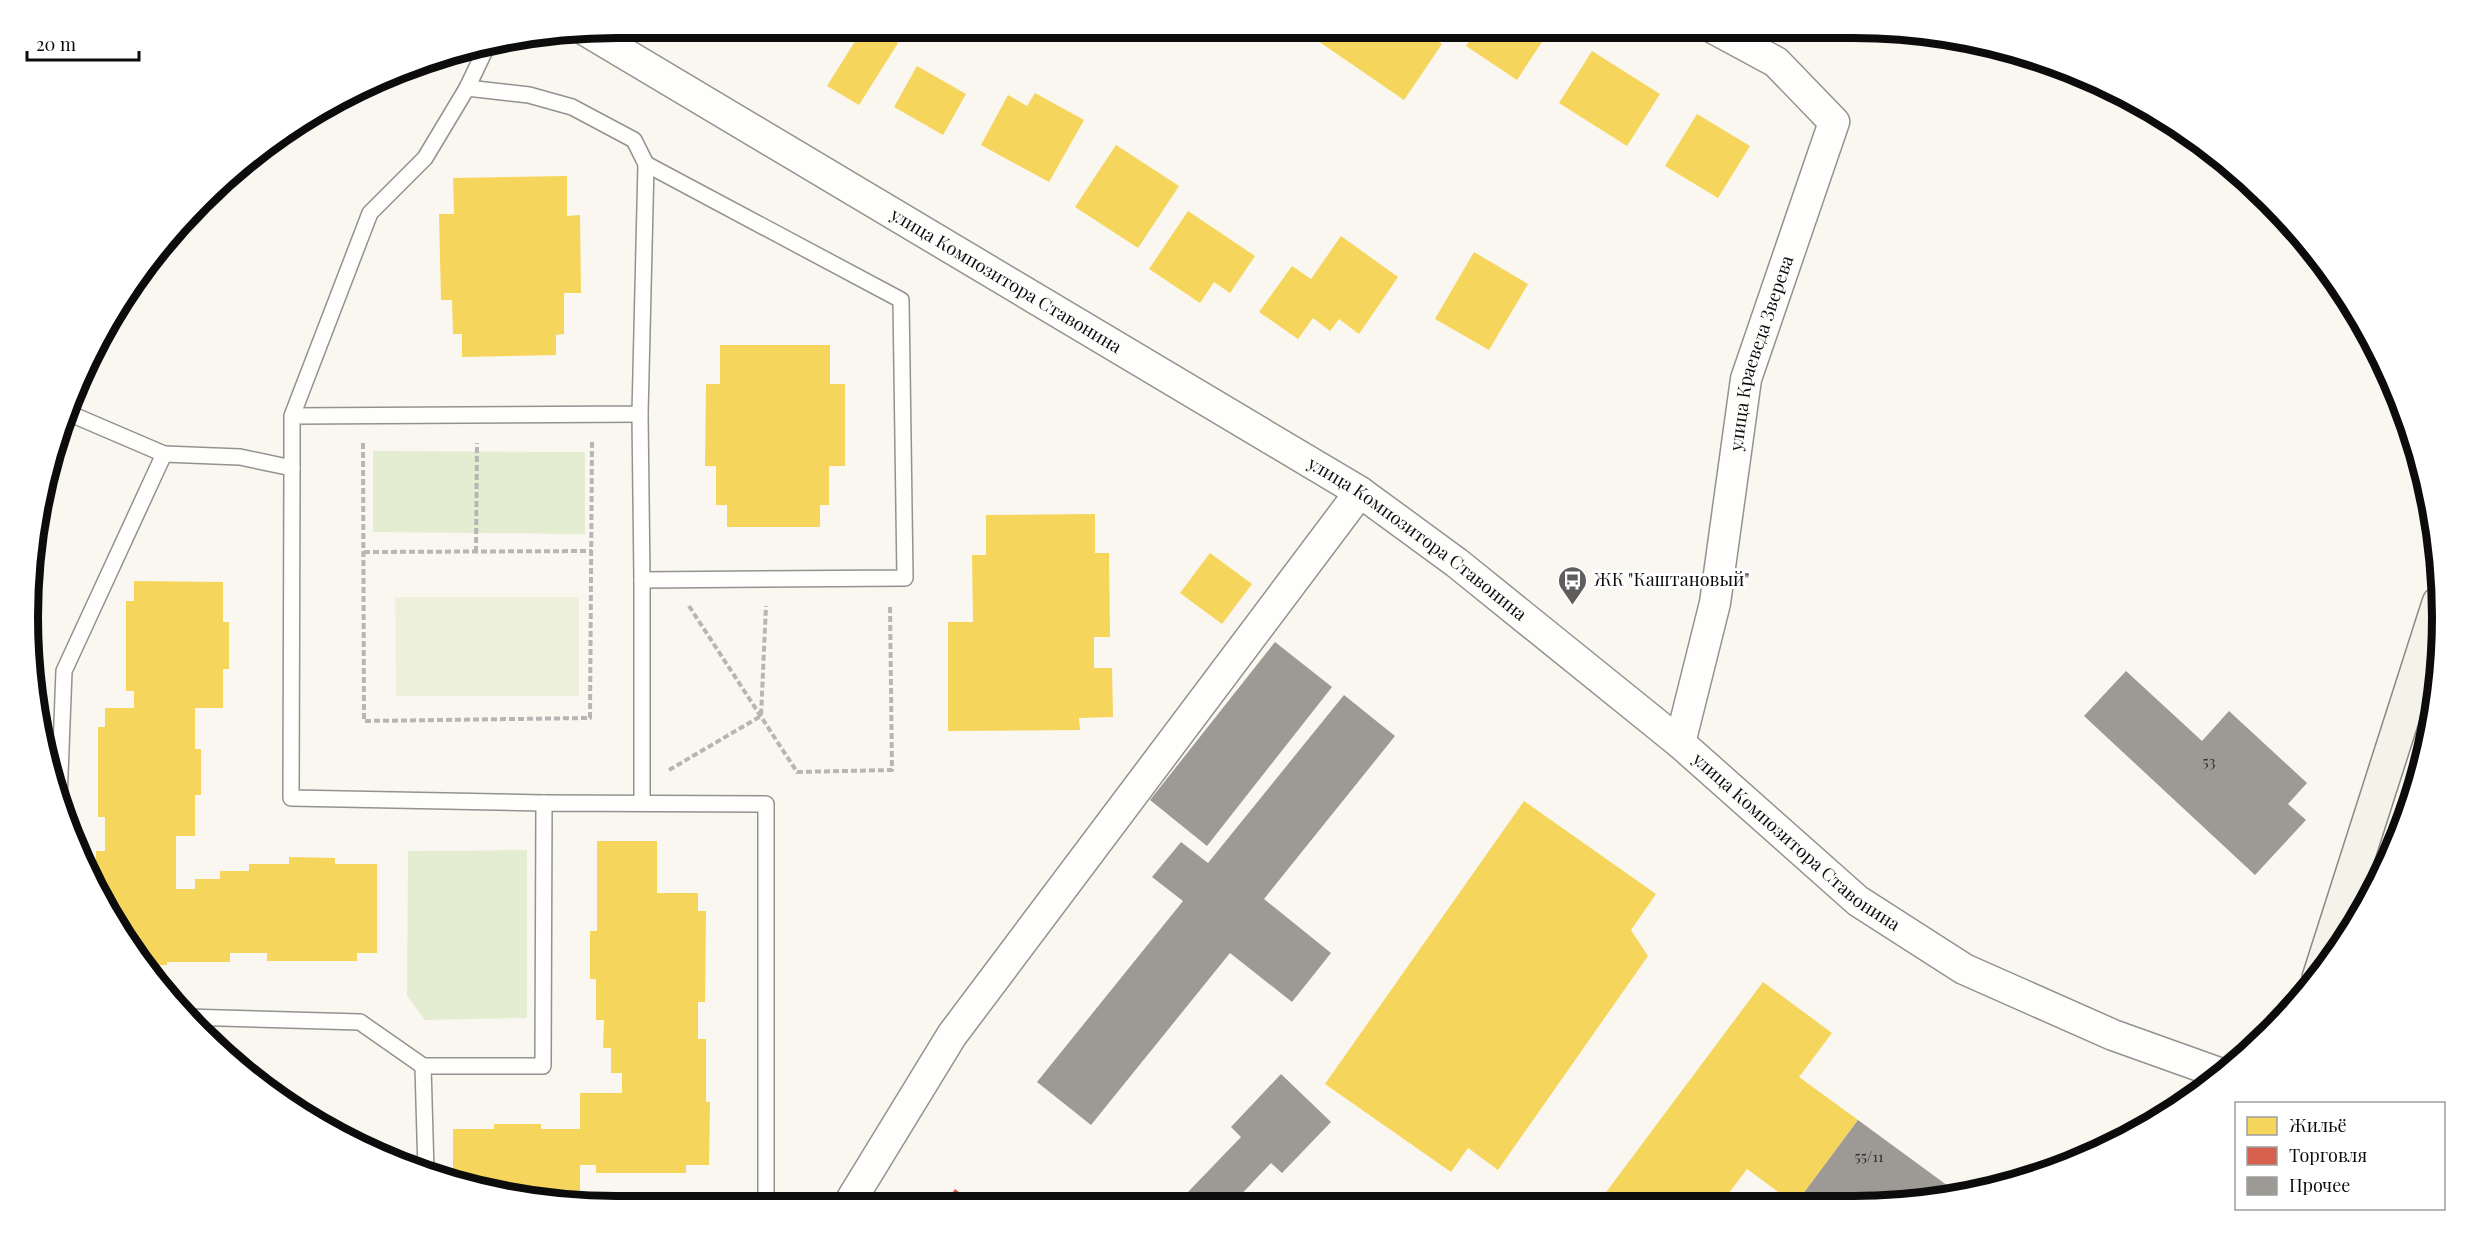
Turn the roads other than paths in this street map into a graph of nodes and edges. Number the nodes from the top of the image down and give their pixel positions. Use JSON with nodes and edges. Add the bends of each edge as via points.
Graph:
{"nodes":[{"id":1,"x":1730,"y":37,"type":"edge"},
{"id":2,"x":598,"y":38,"type":"edge"},
{"id":3,"x":484,"y":53,"type":"edge"},
{"id":4,"x":467,"y":88,"type":"junction"},
{"id":5,"x":646,"y":164,"type":"junction"},
{"id":6,"x":640,"y":414,"type":"junction"},
{"id":7,"x":74,"y":415,"type":"edge"},
{"id":8,"x":292,"y":416,"type":"junction"},
{"id":9,"x":164,"y":454,"type":"junction"},
{"id":10,"x":292,"y":468,"type":"junction"},
{"id":11,"x":1360,"y":492,"type":"junction"},
{"id":12,"x":642,"y":580,"type":"junction"},
{"id":13,"x":2432,"y":626,"type":"edge"},
{"id":14,"x":1680,"y":743,"type":"junction"},
{"id":15,"x":60,"y":777,"type":"edge"},
{"id":16,"x":544,"y":803,"type":"junction"},
{"id":17,"x":642,"y":803,"type":"junction"},
{"id":18,"x":2329,"y":945,"type":"edge"},
{"id":19,"x":198,"y":1017,"type":"edge"},
{"id":20,"x":423,"y":1066,"type":"junction"},
{"id":21,"x":2213,"y":1071,"type":"edge"},
{"id":22,"x":426,"y":1164,"type":"edge"},
{"id":23,"x":766,"y":1196,"type":"edge"},
{"id":24,"x":854,"y":1196,"type":"edge"}],
"edges":[{"from":1,"to":14,"type":"street","name":"улица Краеведа Зверева","via":[[1776,62],[1834,122],[1746,379],[1714,603]]},
{"from":2,"to":11,"type":"street","name":"улица Композитора Ставонина"},
{"from":3,"to":4,"type":"lane"},
{"from":4,"to":5,"type":"lane","via":[[529,95],[573,107],[634,140]]},
{"from":4,"to":8,"type":"lane","via":[[424,158],[370,213]]},
{"from":5,"to":6,"type":"lane"},
{"from":5,"to":12,"type":"lane","via":[[901,300],[905,578]]},
{"from":6,"to":8,"type":"lane"},
{"from":6,"to":12,"type":"lane"},
{"from":7,"to":9,"type":"lane"},
{"from":8,"to":10,"type":"lane"},
{"from":9,"to":10,"type":"lane","via":[[240,457]]},
{"from":9,"to":15,"type":"lane","via":[[64,671]]},
{"from":10,"to":16,"type":"lane","via":[[291,798]]},
{"from":11,"to":14,"type":"street","name":"улица Композитора Ставонина","via":[[1457,563]]},
{"from":11,"to":24,"type":"street","via":[[952,1035]]},
{"from":12,"to":17,"type":"lane"},
{"from":13,"to":18,"type":"street"},
{"from":14,"to":21,"type":"street","name":"улица Композитора Ставонина","via":[[1858,901],[1964,969],[2113,1035]]},
{"from":16,"to":17,"type":"lane"},
{"from":16,"to":20,"type":"lane","via":[[543,1066]]},
{"from":17,"to":23,"type":"lane","via":[[766,804]]},
{"from":19,"to":20,"type":"lane","via":[[360,1022]]},
{"from":20,"to":22,"type":"lane"}]}
